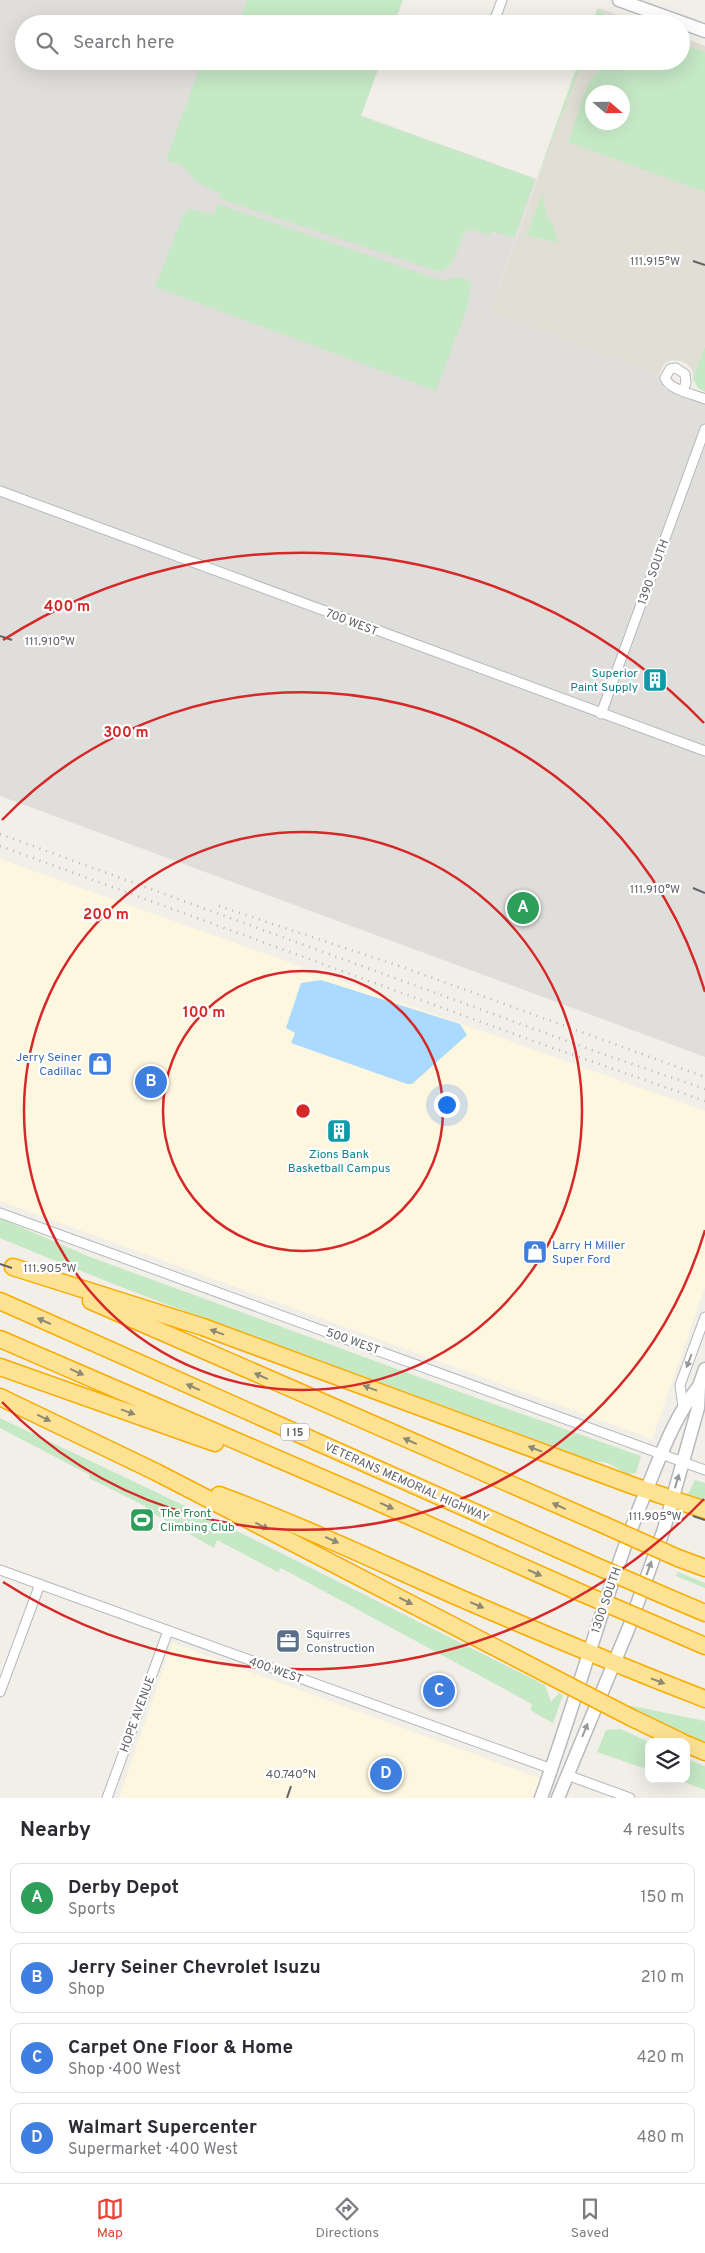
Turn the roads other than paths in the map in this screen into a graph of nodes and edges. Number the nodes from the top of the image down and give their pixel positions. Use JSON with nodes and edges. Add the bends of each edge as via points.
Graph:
{"nodes":[{"id":1,"x":502,"y":0,"type":"edge"},
{"id":2,"x":619,"y":0,"type":"edge"},
{"id":3,"x":497,"y":15,"type":"edge"},
{"id":4,"x":661,"y":15,"type":"edge"},
{"id":5,"x":690,"y":26,"type":"edge"},
{"id":6,"x":705,"y":31,"type":"edge"},
{"id":7,"x":683,"y":390,"type":"dead end"},
{"id":8,"x":705,"y":398,"type":"edge"},
{"id":9,"x":705,"y":429,"type":"edge"},
{"id":10,"x":0,"y":491,"type":"edge"},
{"id":11,"x":601,"y":714,"type":"junction"},
{"id":12,"x":705,"y":751,"type":"edge"},
{"id":13,"x":0,"y":1213,"type":"edge"},
{"id":14,"x":6,"y":1264,"type":"edge"},
{"id":15,"x":0,"y":1301,"type":"edge"},
{"id":16,"x":705,"y":1317,"type":"edge"},
{"id":17,"x":0,"y":1339,"type":"edge"},
{"id":18,"x":0,"y":1367,"type":"edge"},
{"id":19,"x":705,"y":1369,"type":"edge"},
{"id":20,"x":699,"y":1386,"type":"junction"},
{"id":21,"x":0,"y":1397,"type":"edge"},
{"id":22,"x":683,"y":1406,"type":"junction"},
{"id":23,"x":702,"y":1406,"type":"edge"},
{"id":24,"x":661,"y":1454,"type":"junction"},
{"id":25,"x":682,"y":1462,"type":"junction"},
{"id":26,"x":705,"y":1470,"type":"edge"},
{"id":27,"x":156,"y":1472,"type":"junction"},
{"id":28,"x":646,"y":1490,"type":"junction"},
{"id":29,"x":364,"y":1496,"type":"junction"},
{"id":30,"x":672,"y":1500,"type":"junction"},
{"id":31,"x":705,"y":1510,"type":"edge"},
{"id":32,"x":705,"y":1568,"type":"edge"},
{"id":33,"x":0,"y":1570,"type":"edge"},
{"id":34,"x":40,"y":1584,"type":"junction"},
{"id":35,"x":705,"y":1613,"type":"edge"},
{"id":36,"x":168,"y":1630,"type":"junction"},
{"id":37,"x":705,"y":1646,"type":"edge"},
{"id":38,"x":588,"y":1652,"type":"junction"},
{"id":39,"x":612,"y":1663,"type":"junction"},
{"id":40,"x":0,"y":1692,"type":"edge"},
{"id":41,"x":705,"y":1699,"type":"edge"},
{"id":42,"x":674,"y":1738,"type":"edge"},
{"id":43,"x":690,"y":1746,"type":"edge"},
{"id":44,"x":705,"y":1752,"type":"edge"},
{"id":45,"x":552,"y":1769,"type":"junction"},
{"id":46,"x":567,"y":1775,"type":"junction"},
{"id":47,"x":106,"y":1798,"type":"edge"},
{"id":48,"x":541,"y":1798,"type":"edge"},
{"id":49,"x":548,"y":1798,"type":"edge"},
{"id":50,"x":558,"y":1798,"type":"edge"},
{"id":51,"x":630,"y":1798,"type":"edge"}],
"edges":[{"from":1,"to":3,"type":"street"},
{"from":2,"to":4,"type":"main road"},
{"from":5,"to":6,"type":"main road"},
{"from":7,"to":8,"type":"street"},
{"from":9,"to":11,"type":"street","name":"1390 SOUTH"},
{"from":10,"to":11,"type":"street","name":"700 WEST"},
{"from":11,"to":12,"type":"street","name":"700 WEST"},
{"from":13,"to":24,"type":"street","name":"500 WEST"},
{"from":28,"to":14,"type":"highway","one_way":true,"via":[[204,1327]]},
{"from":32,"to":14,"type":"highway","one_way":true,"bridge":true},
{"from":35,"to":15,"type":"highway","name":"VETERANS MEMORIAL HIGHWAY","number":"I 15","one_way":true,"bridge":true},
{"from":16,"to":22,"type":"street","name":"1300 SOUTH","one_way":true,"via":[[680,1385]]},
{"from":17,"to":29,"type":"highway","number":"I 15","one_way":true},
{"from":18,"to":29,"type":"highway","one_way":true},
{"from":19,"to":20,"type":"main road","name":"1300 SOUTH"},
{"from":20,"to":22,"type":"main road","name":"1300 SOUTH"},
{"from":20,"to":23,"type":"main road","name":"1300 SOUTH"},
{"from":21,"to":27,"type":"highway","one_way":true},
{"from":22,"to":24,"type":"main road","name":"1300 SOUTH"},
{"from":23,"to":25,"type":"main road","name":"1300 SOUTH"},
{"from":24,"to":25,"type":"street","name":"500 WEST"},
{"from":24,"to":28,"type":"main road","name":"1300 SOUTH"},
{"from":25,"to":26,"type":"street","name":"500 WEST"},
{"from":30,"to":25,"type":"main road","name":"1300 SOUTH","one_way":true},
{"from":27,"to":38,"type":"highway","one_way":true,"via":[[283,1518]]},
{"from":27,"to":42,"type":"highway","one_way":true,"bridge":true},
{"from":28,"to":30,"type":"highway"},
{"from":28,"to":38,"type":"main road","name":"1300 SOUTH"},
{"from":29,"to":37,"type":"highway","number":"I 15","one_way":true,"bridge":true},
{"from":30,"to":31,"type":"highway"},
{"from":39,"to":30,"type":"main road","name":"1300 SOUTH","one_way":true,"via":[[629,1626]]},
{"from":33,"to":34,"type":"street","name":"400 WEST"},
{"from":34,"to":36,"type":"street","name":"400 WEST"},
{"from":34,"to":40,"type":"street"},
{"from":36,"to":45,"type":"street","name":"400 WEST"},
{"from":36,"to":47,"type":"street","name":"HOPE AVENUE"},
{"from":38,"to":39,"type":"highway"},
{"from":38,"to":45,"type":"main road","name":"1300 SOUTH"},
{"from":39,"to":41,"type":"highway","one_way":true},
{"from":46,"to":39,"type":"main road","name":"1300 SOUTH","one_way":true},
{"from":43,"to":44,"type":"highway"},
{"from":45,"to":48,"type":"main road","name":"1300 SOUTH"},
{"from":45,"to":49,"type":"main road","via":[[552,1790]]},
{"from":46,"to":50,"type":"main road","name":"1300 SOUTH"},
{"from":46,"to":51,"type":"street"}]}
